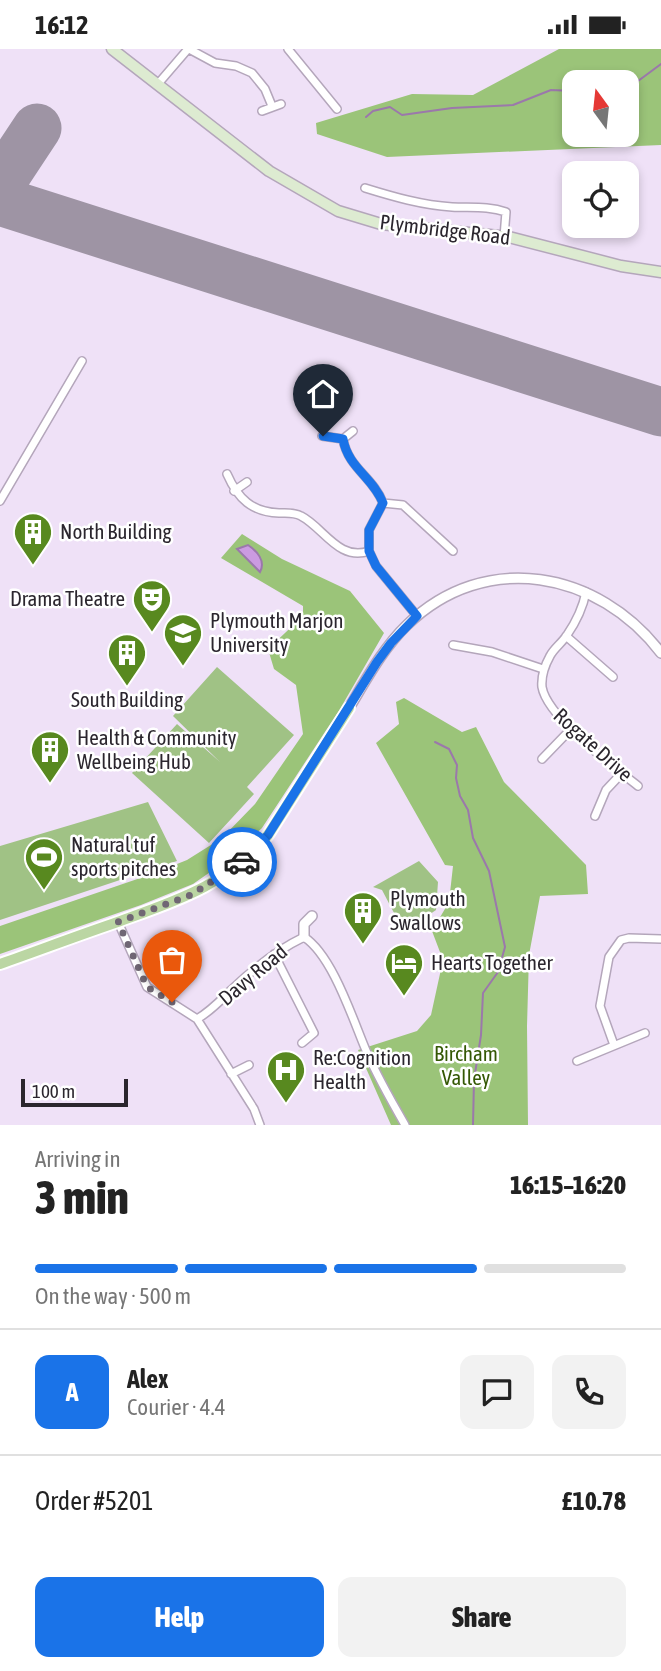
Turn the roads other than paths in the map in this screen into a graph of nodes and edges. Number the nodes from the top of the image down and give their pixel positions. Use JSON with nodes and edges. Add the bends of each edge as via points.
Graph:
{"nodes":[{"id":1,"x":112,"y":49,"type":"edge"},
{"id":2,"x":189,"y":49,"type":"edge"},
{"id":3,"x":288,"y":49,"type":"edge"},
{"id":4,"x":157,"y":85,"type":"junction"},
{"id":5,"x":281,"y":104,"type":"dead end"},
{"id":6,"x":272,"y":106,"type":"junction"},
{"id":7,"x":337,"y":109,"type":"dead end"},
{"id":8,"x":262,"y":111,"type":"dead end"},
{"id":9,"x":365,"y":188,"type":"dead end"},
{"id":10,"x":504,"y":237,"type":"junction"},
{"id":11,"x":661,"y":272,"type":"edge"},
{"id":12,"x":82,"y":361,"type":"dead end"},
{"id":13,"x":353,"y":431,"type":"dead end"},
{"id":14,"x":323,"y":436,"type":"dead end"},
{"id":15,"x":343,"y":439,"type":"junction"},
{"id":16,"x":227,"y":474,"type":"dead end"},
{"id":17,"x":247,"y":482,"type":"dead end"},
{"id":18,"x":234,"y":491,"type":"junction"},
{"id":19,"x":0,"y":501,"type":"edge"},
{"id":20,"x":383,"y":503,"type":"junction"},
{"id":21,"x":369,"y":551,"type":"junction"},
{"id":22,"x":453,"y":551,"type":"dead end"},
{"id":23,"x":586,"y":591,"type":"junction"},
{"id":24,"x":417,"y":616,"type":"junction"},
{"id":25,"x":566,"y":636,"type":"junction"},
{"id":26,"x":453,"y":645,"type":"dead end"},
{"id":27,"x":661,"y":653,"type":"edge"},
{"id":28,"x":543,"y":669,"type":"junction"},
{"id":29,"x":613,"y":677,"type":"dead end"},
{"id":30,"x":349,"y":708,"type":"joint"},
{"id":31,"x":571,"y":729,"type":"junction"},
{"id":32,"x":542,"y":759,"type":"dead end"},
{"id":33,"x":622,"y":773,"type":"junction"},
{"id":34,"x":638,"y":786,"type":"dead end"},
{"id":35,"x":595,"y":815,"type":"dead end"},
{"id":36,"x":312,"y":916,"type":"dead end"},
{"id":37,"x":118,"y":922,"type":"junction"},
{"id":38,"x":307,"y":939,"type":"junction"},
{"id":39,"x":661,"y":939,"type":"edge"},
{"id":40,"x":274,"y":954,"type":"junction"},
{"id":41,"x":0,"y":964,"type":"edge"},
{"id":42,"x":197,"y":1019,"type":"junction"},
{"id":43,"x":645,"y":1033,"type":"dead end"},
{"id":44,"x":302,"y":1043,"type":"dead end"},
{"id":45,"x":614,"y":1045,"type":"junction"},
{"id":46,"x":577,"y":1061,"type":"dead end"},
{"id":47,"x":250,"y":1065,"type":"dead end"},
{"id":48,"x":231,"y":1074,"type":"junction"},
{"id":49,"x":260,"y":1125,"type":"edge"},
{"id":50,"x":405,"y":1125,"type":"edge"}],
"edges":[{"from":1,"to":4,"type":"main road","name":"Plymbridge Road"},
{"from":2,"to":4,"type":"street"},
{"from":2,"to":6,"type":"street","via":[[215,63],[236,65],[252,73]]},
{"from":3,"to":7,"type":"street"},
{"from":4,"to":10,"type":"main road","name":"Plymbridge Road","via":[[270,171],[338,211],[381,224]]},
{"from":5,"to":6,"type":"street"},
{"from":6,"to":8,"type":"street"},
{"from":9,"to":10,"type":"street","via":[[402,200],[506,212]]},
{"from":10,"to":11,"type":"main road","name":"Plymbridge Road"},
{"from":12,"to":19,"type":"street"},
{"from":13,"to":15,"type":"street"},
{"from":14,"to":15,"type":"street"},
{"from":15,"to":20,"type":"street","via":[[348,459],[374,484]]},
{"from":16,"to":18,"type":"street"},
{"from":17,"to":18,"type":"street"},
{"from":18,"to":21,"type":"street","via":[[256,509],[298,515],[351,553]]},
{"from":20,"to":21,"type":"street","via":[[369,530]]},
{"from":20,"to":22,"type":"street","via":[[403,505],[440,544]]},
{"from":21,"to":24,"type":"street"},
{"from":23,"to":24,"type":"street","via":[[542,580],[503,579],[463,589]]},
{"from":23,"to":25,"type":"street"},
{"from":23,"to":27,"type":"street","via":[[628,617]]},
{"from":24,"to":30,"type":"street","via":[[391,643]]},
{"from":25,"to":28,"type":"street"},
{"from":25,"to":29,"type":"street"},
{"from":26,"to":28,"type":"street"},
{"from":28,"to":31,"type":"street","name":"Rogate Drive","via":[[542,687],[549,705]]},
{"from":30,"to":37,"type":"main road","via":[[268,835],[236,867],[191,895]]},
{"from":31,"to":32,"type":"street"},
{"from":31,"to":33,"type":"street","name":"Rogate Drive"},
{"from":33,"to":34,"type":"street","name":"Rogate Drive"},
{"from":33,"to":35,"type":"street","via":[[606,790]]},
{"from":36,"to":38,"type":"street","via":[[304,924]]},
{"from":37,"to":41,"type":"main road"},
{"from":37,"to":42,"type":"street","via":[[147,987]]},
{"from":38,"to":40,"type":"street","name":"Davy Road"},
{"from":38,"to":50,"type":"street","via":[[318,948],[334,978]]},
{"from":39,"to":45,"type":"street","via":[[621,940],[609,957],[600,1006]]},
{"from":40,"to":42,"type":"street","name":"Davy Road"},
{"from":40,"to":44,"type":"street","via":[[314,1033]]},
{"from":42,"to":48,"type":"street"},
{"from":43,"to":45,"type":"street"},
{"from":45,"to":46,"type":"street"},
{"from":47,"to":48,"type":"street"},
{"from":48,"to":49,"type":"street"}]}
